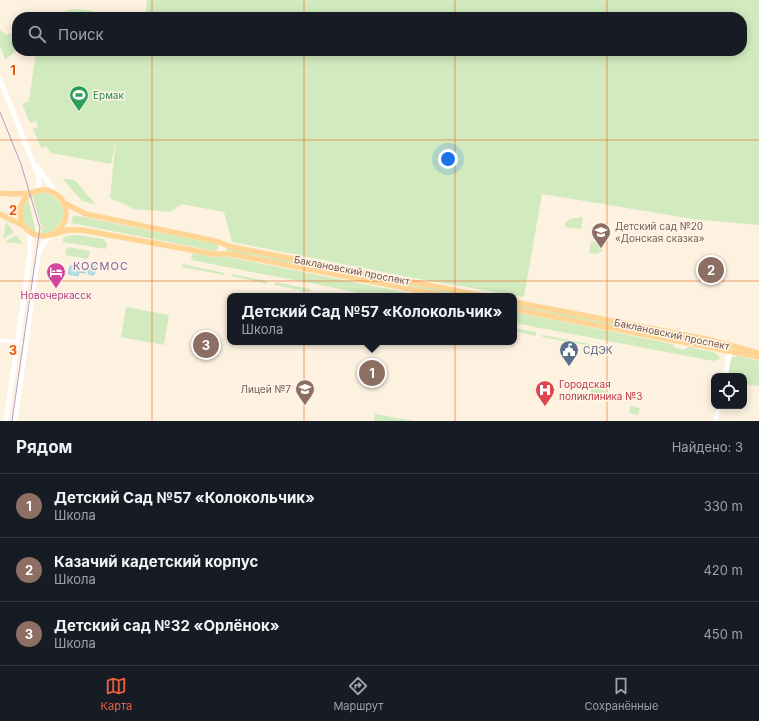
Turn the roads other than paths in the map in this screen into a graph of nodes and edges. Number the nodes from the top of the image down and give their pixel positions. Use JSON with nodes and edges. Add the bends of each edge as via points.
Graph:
{"nodes":[{"id":1,"x":0,"y":80,"type":"edge"},
{"id":2,"x":34,"y":163,"type":"junction"},
{"id":3,"x":34,"y":192,"type":"junction"},
{"id":4,"x":0,"y":194,"type":"edge"},
{"id":5,"x":62,"y":200,"type":"junction"},
{"id":6,"x":0,"y":214,"type":"edge"},
{"id":7,"x":22,"y":225,"type":"junction"},
{"id":8,"x":30,"y":233,"type":"junction"},
{"id":9,"x":52,"y":235,"type":"junction"},
{"id":10,"x":221,"y":243,"type":"junction"},
{"id":11,"x":220,"y":254,"type":"junction"},
{"id":12,"x":431,"y":293,"type":"edge"},
{"id":13,"x":469,"y":293,"type":"edge"},
{"id":14,"x":517,"y":303,"type":"edge"},
{"id":15,"x":517,"y":310,"type":"edge"},
{"id":16,"x":0,"y":340,"type":"edge"},
{"id":17,"x":17,"y":342,"type":"junction"},
{"id":18,"x":26,"y":343,"type":"junction"},
{"id":19,"x":730,"y":349,"type":"junction"},
{"id":20,"x":759,"y":353,"type":"edge"},
{"id":21,"x":759,"y":357,"type":"edge"},
{"id":22,"x":726,"y":373,"type":"edge"},
{"id":23,"x":718,"y":409,"type":"edge"},
{"id":24,"x":6,"y":421,"type":"edge"},
{"id":25,"x":15,"y":421,"type":"edge"},
{"id":26,"x":716,"y":421,"type":"edge"}],
"edges":[{"from":1,"to":2,"type":"main road"},
{"from":2,"to":3,"type":"main road","via":[[40,185]]},
{"from":2,"to":5,"type":"main road"},
{"from":3,"to":4,"type":"main road"},
{"from":3,"to":5,"type":"main road","via":[[53,192]]},
{"from":3,"to":7,"type":"main road","via":[[24,200],[20,208]]},
{"from":5,"to":9,"type":"main road","via":[[66,215],[63,224]]},
{"from":5,"to":10,"type":"main road","name":"Баклановский проспект","via":[[86,214]]},
{"from":6,"to":7,"type":"main road"},
{"from":7,"to":8,"type":"main road"},
{"from":8,"to":9,"type":"main road","via":[[38,236]]},
{"from":8,"to":17,"type":"main road","via":[[30,253]]},
{"from":9,"to":11,"type":"main road","name":"Баклановский проспект","via":[[68,230],[82,230]]},
{"from":9,"to":18,"type":"main road","via":[[41,247],[38,257]]},
{"from":10,"to":11,"type":"street"},
{"from":10,"to":13,"type":"main road","name":"Баклановский проспект"},
{"from":11,"to":12,"type":"main road","name":"Баклановский проспект","via":[[231,254]]},
{"from":14,"to":19,"type":"main road","name":"Баклановский проспект","via":[[706,339]]},
{"from":15,"to":19,"type":"main road","name":"Баклановский проспект"},
{"from":16,"to":17,"type":"street"},
{"from":17,"to":18,"type":"street"},
{"from":17,"to":24,"type":"main road"},
{"from":18,"to":25,"type":"main road"},
{"from":19,"to":20,"type":"main road","name":"Баклановский проспект"},
{"from":19,"to":21,"type":"main road","name":"Баклановский проспект"},
{"from":19,"to":22,"type":"main road"},
{"from":23,"to":26,"type":"main road"}]}
